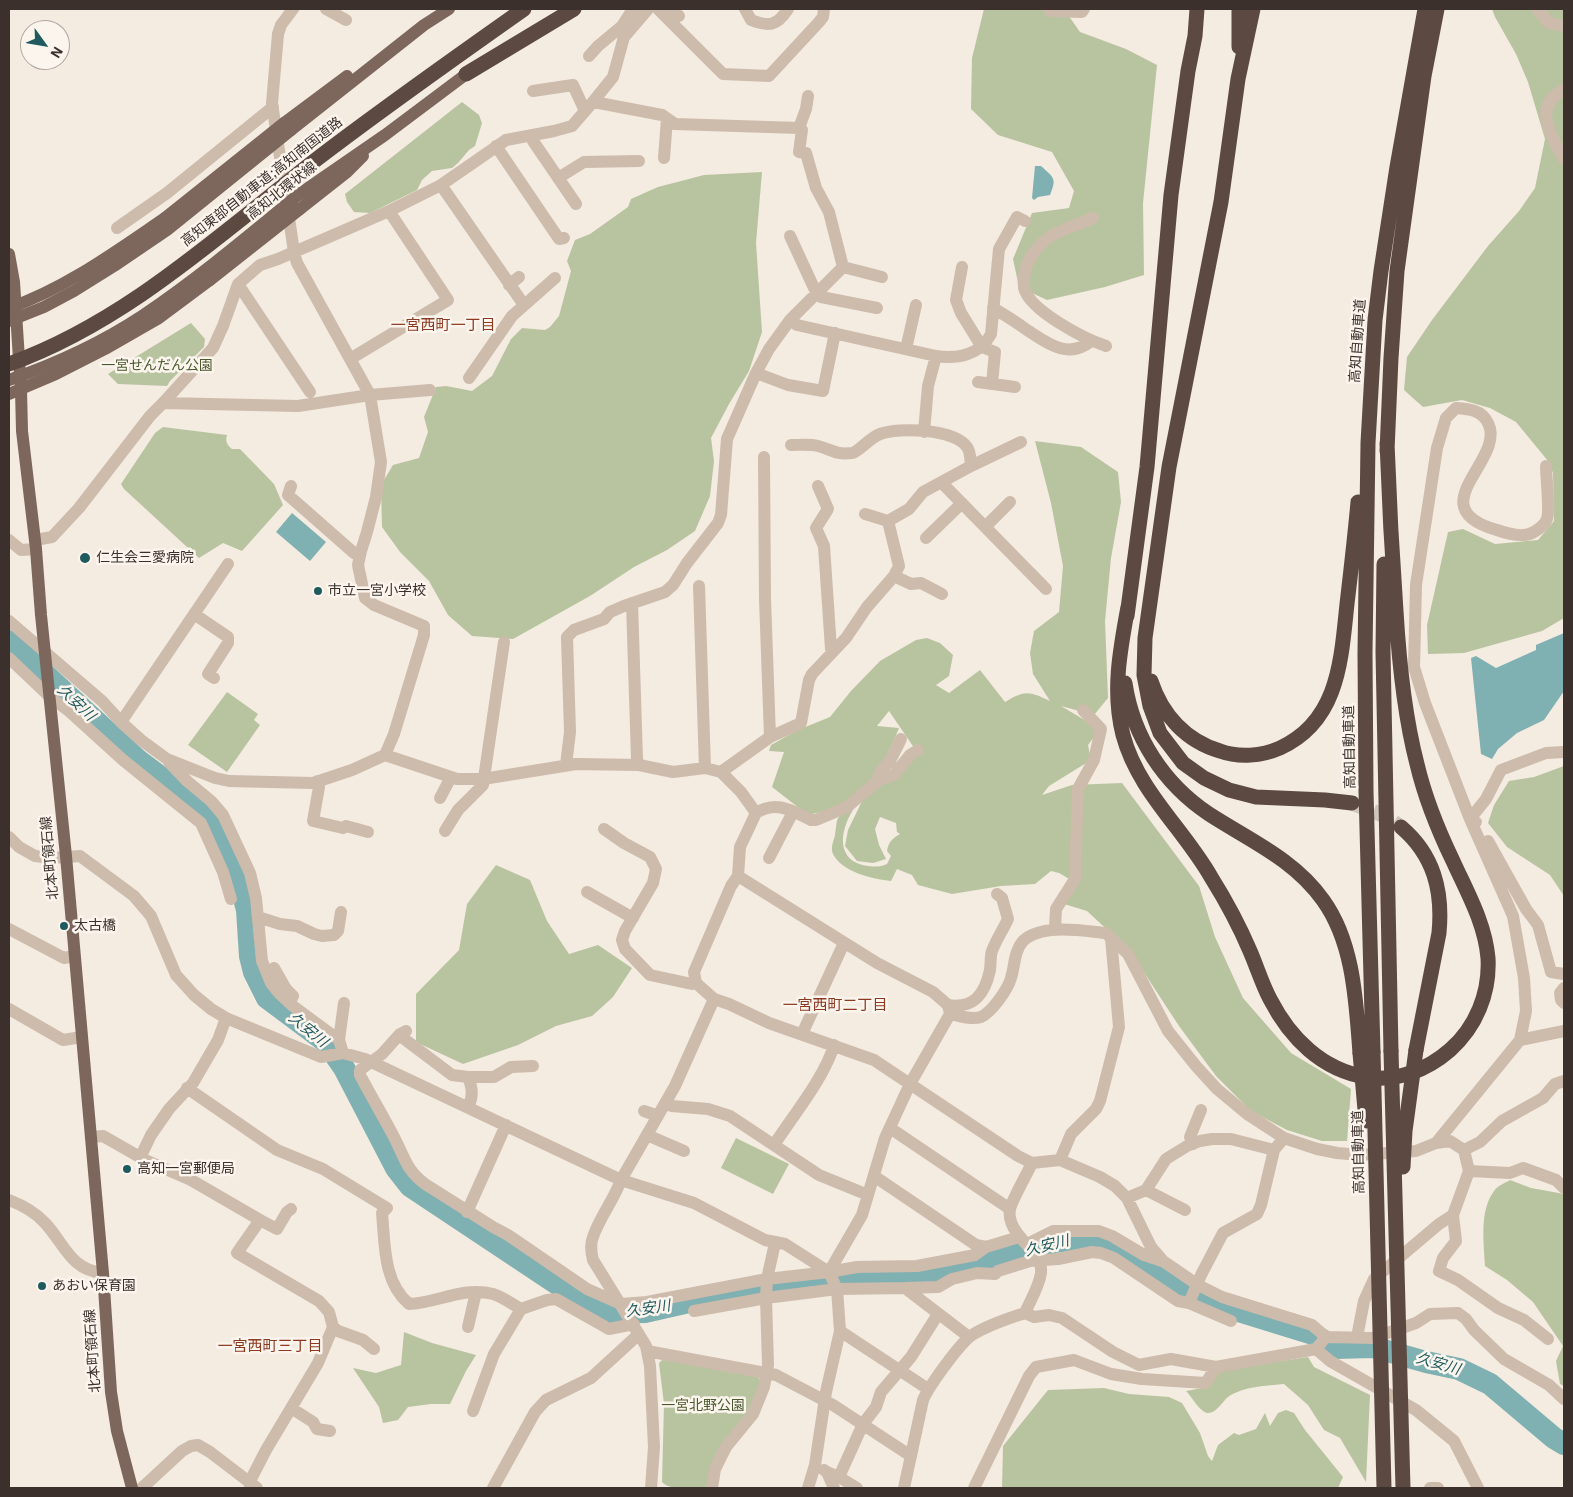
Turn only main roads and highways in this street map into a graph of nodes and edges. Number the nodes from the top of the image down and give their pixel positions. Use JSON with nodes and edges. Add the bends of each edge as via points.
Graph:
{"nodes":[{"id":1,"x":449,"y":9,"type":"edge"},
{"id":2,"x":524,"y":9,"type":"edge"},
{"id":3,"x":565,"y":9,"type":"edge"},
{"id":4,"x":574,"y":9,"type":"edge"},
{"id":5,"x":1197,"y":9,"type":"edge"},
{"id":6,"x":1207,"y":9,"type":"edge"},
{"id":7,"x":1239,"y":9,"type":"edge"},
{"id":8,"x":1253,"y":9,"type":"edge"},
{"id":9,"x":1425,"y":9,"type":"edge"},
{"id":10,"x":1437,"y":9,"type":"edge"},
{"id":11,"x":1188,"y":71,"type":"junction"},
{"id":12,"x":466,"y":74,"type":"junction"},
{"id":13,"x":1238,"y":79,"type":"junction"},
{"id":14,"x":288,"y":126,"type":"junction"},
{"id":15,"x":385,"y":135,"type":"junction"},
{"id":16,"x":9,"y":254,"type":"edge"},
{"id":17,"x":12,"y":307,"type":"edge"},
{"id":18,"x":1375,"y":320,"type":"junction"},
{"id":19,"x":9,"y":321,"type":"edge"},
{"id":20,"x":9,"y":364,"type":"edge"},
{"id":21,"x":9,"y":380,"type":"edge"},
{"id":22,"x":15,"y":392,"type":"edge"},
{"id":23,"x":1387,"y":443,"type":"junction"},
{"id":24,"x":1128,"y":607,"type":"junction"},
{"id":25,"x":1148,"y":610,"type":"junction"},
{"id":26,"x":1352,"y":803,"type":"tunnel mouth"},
{"id":27,"x":1401,"y":827,"type":"tunnel mouth"},
{"id":28,"x":1366,"y":1053,"type":"junction"},
{"id":29,"x":1401,"y":1420,"type":"junction"},
{"id":30,"x":132,"y":1488,"type":"edge"},
{"id":31,"x":1384,"y":1488,"type":"edge"},
{"id":32,"x":1403,"y":1488,"type":"edge"}],
"edges":[{"from":1,"to":14,"type":"main road"},
{"from":2,"to":20,"type":"highway","name":"高知東部自動車道;高知南国道路","bridge":true,"via":[[425,78],[119,310],[27,358]]},
{"from":3,"to":12,"type":"main road","name":"高知北環状線"},
{"from":4,"to":12,"type":"highway"},
{"from":5,"to":11,"type":"highway"},
{"from":6,"to":11,"type":"highway"},
{"from":7,"to":13,"type":"highway"},
{"from":8,"to":13,"type":"highway"},
{"from":9,"to":18,"type":"highway","name":"高知自動車道","via":[[1397,167]]},
{"from":10,"to":23,"type":"highway","via":[[1424,76],[1397,271]]},
{"from":11,"to":24,"type":"highway","via":[[1171,194],[1147,466]]},
{"from":12,"to":15,"type":"main road","name":"高知北環状線"},
{"from":13,"to":25,"type":"highway","via":[[1221,202],[1169,467]]},
{"from":14,"to":17,"type":"main road","bridge":true,"via":[[165,218],[80,274]]},
{"from":14,"to":19,"type":"main road","bridge":true,"via":[[167,230],[74,291]]},
{"from":15,"to":21,"type":"main road","name":"高知北環状線","bridge":true,"via":[[298,195],[222,257],[141,316],[76,353]]},
{"from":15,"to":22,"type":"main road","bridge":true,"via":[[347,172],[159,318],[105,349]]},
{"from":16,"to":17,"type":"main road","name":"北本町領石線","via":[[14,282]]},
{"from":17,"to":22,"type":"main road","name":"北本町領石線"},
{"from":18,"to":25,"type":"highway","via":[[1340,664],[1332,693],[1316,720],[1286,745],[1263,753],[1237,755],[1203,745],[1171,719],[1152,682],[1147,650]]},
{"from":18,"to":28,"type":"highway","name":"高知自動車道","via":[[1366,548]]},
{"from":22,"to":30,"type":"main road","name":"北本町領石線","via":[[35,544],[66,856],[111,1392]]},
{"from":23,"to":24,"type":"highway","via":[[1397,626],[1410,738],[1424,792],[1442,839],[1471,898],[1487,954],[1485,991],[1477,1015],[1462,1038],[1434,1061],[1395,1077],[1351,1074],[1312,1053],[1284,1022],[1269,998],[1231,910],[1192,846],[1145,785],[1128,749],[1120,722],[1117,682]]},
{"from":23,"to":29,"type":"highway","bridge":true,"via":[[1383,652]]},
{"from":24,"to":28,"type":"highway","via":[[1124,677],[1134,722],[1145,744],[1174,785],[1190,800],[1267,848],[1309,882],[1324,900],[1335,921],[1350,967]]},
{"from":25,"to":26,"type":"highway","via":[[1143,657],[1150,706],[1160,733],[1183,763],[1215,785],[1242,795]]},
{"from":27,"to":29,"type":"highway","bridge":true,"via":[[1425,855],[1437,882],[1441,915],[1405,1131]]},
{"from":28,"to":31,"type":"highway","bridge":true,"via":[[1378,1259]]},
{"from":29,"to":32,"type":"highway","bridge":true}]}
